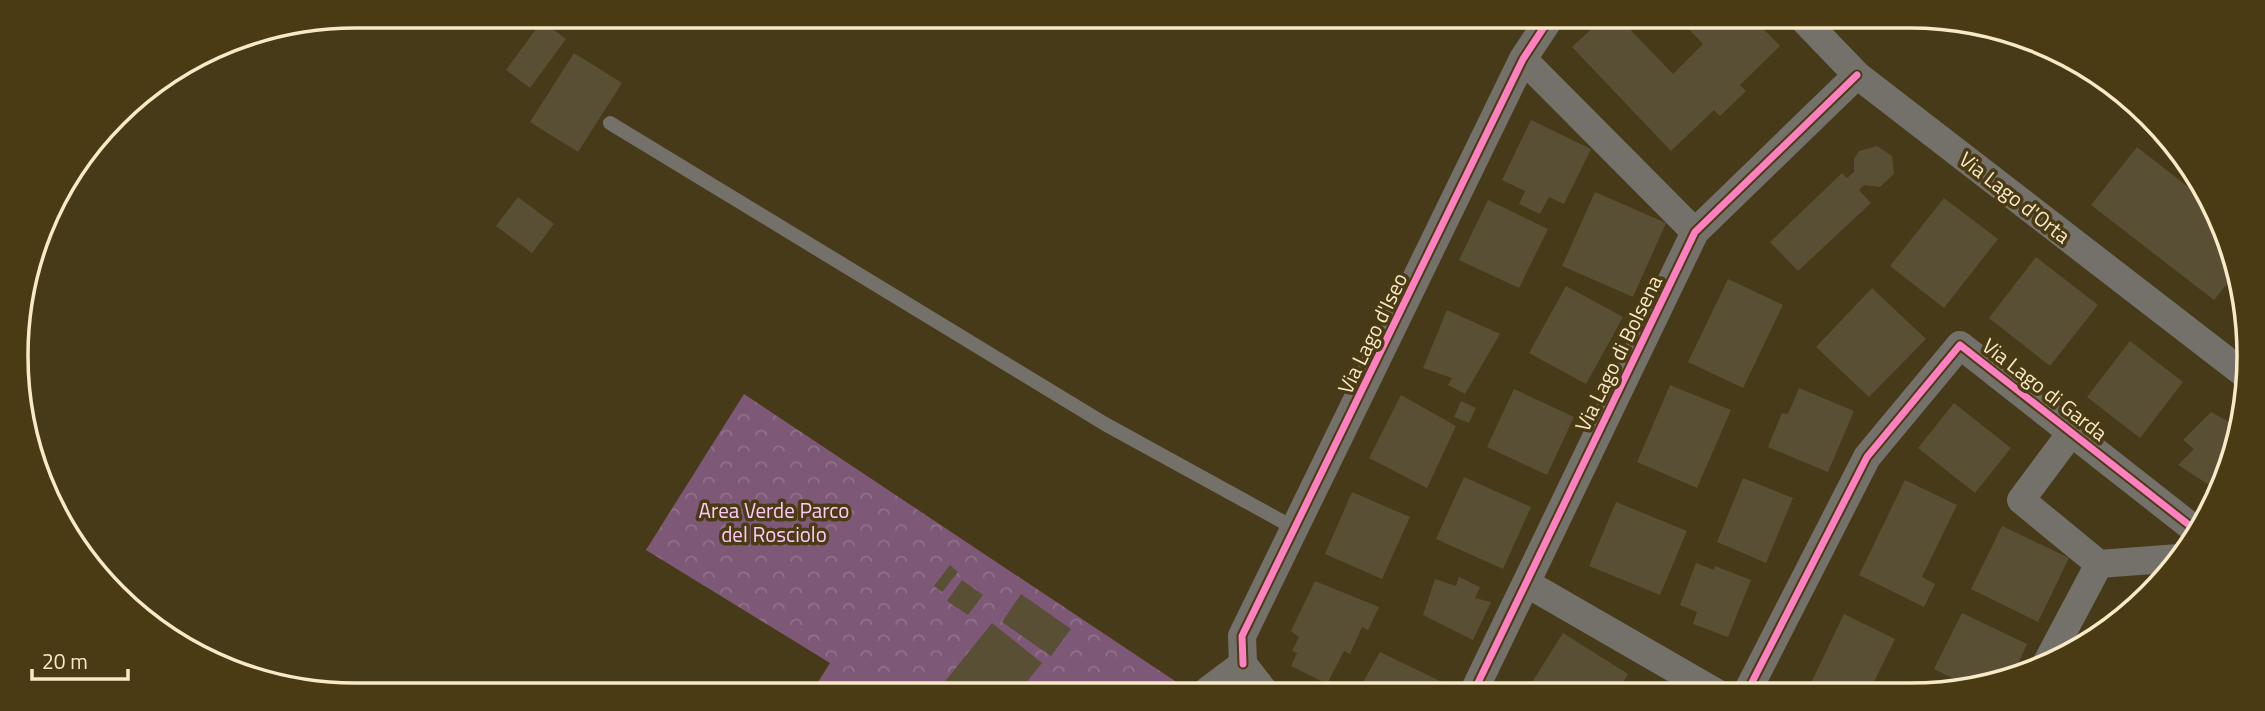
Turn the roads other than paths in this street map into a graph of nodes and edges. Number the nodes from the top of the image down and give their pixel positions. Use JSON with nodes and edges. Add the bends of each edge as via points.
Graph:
{"nodes":[{"id":1,"x":1544,"y":28,"type":"edge"},
{"id":2,"x":1812,"y":28,"type":"edge"},
{"id":3,"x":1523,"y":60,"type":"junction"},
{"id":4,"x":1857,"y":75,"type":"junction"},
{"id":5,"x":610,"y":123,"type":"dead end"},
{"id":6,"x":1695,"y":232,"type":"junction"},
{"id":7,"x":2237,"y":360,"type":"edge"},
{"id":8,"x":2071,"y":432,"type":"junction"},
{"id":9,"x":2189,"y":525,"type":"edge"},
{"id":10,"x":1296,"y":529,"type":"junction"},
{"id":11,"x":2166,"y":559,"type":"edge"},
{"id":12,"x":2099,"y":564,"type":"junction"},
{"id":13,"x":1526,"y":583,"type":"junction"},
{"id":14,"x":2054,"y":649,"type":"edge"},
{"id":15,"x":1242,"y":664,"type":"junction"},
{"id":16,"x":1217,"y":683,"type":"edge"},
{"id":17,"x":1257,"y":683,"type":"edge"},
{"id":18,"x":1478,"y":683,"type":"edge"},
{"id":19,"x":1699,"y":683,"type":"edge"},
{"id":20,"x":1752,"y":683,"type":"edge"}],
"edges":[{"from":1,"to":3,"type":"street","name":"Via Lago d'Iseo"},
{"from":2,"to":4,"type":"street","name":"Via Lago d'Orta"},
{"from":3,"to":6,"type":"street"},
{"from":3,"to":10,"type":"street","name":"Via Lago d'Iseo"},
{"from":4,"to":6,"type":"street","name":"Via Lago di Bolsena"},
{"from":4,"to":7,"type":"street","name":"Via Lago d'Orta"},
{"from":5,"to":10,"type":"lane","via":[[1105,424]]},
{"from":6,"to":13,"type":"street","name":"Via Lago di Bolsena"},
{"from":8,"to":9,"type":"street","name":"Via Lago di Garda"},
{"from":8,"to":12,"type":"street","via":[[2021,500]]},
{"from":8,"to":20,"type":"street","name":"Via Lago di Garda","via":[[1960,345],[1867,457]]},
{"from":10,"to":15,"type":"street","name":"Via Lago d'Iseo","via":[[1242,636]]},
{"from":11,"to":12,"type":"street"},
{"from":12,"to":14,"type":"street"},
{"from":13,"to":18,"type":"street","name":"Via Lago di Bolsena"},
{"from":13,"to":19,"type":"street"},
{"from":15,"to":16,"type":"street"},
{"from":15,"to":17,"type":"street"}]}
